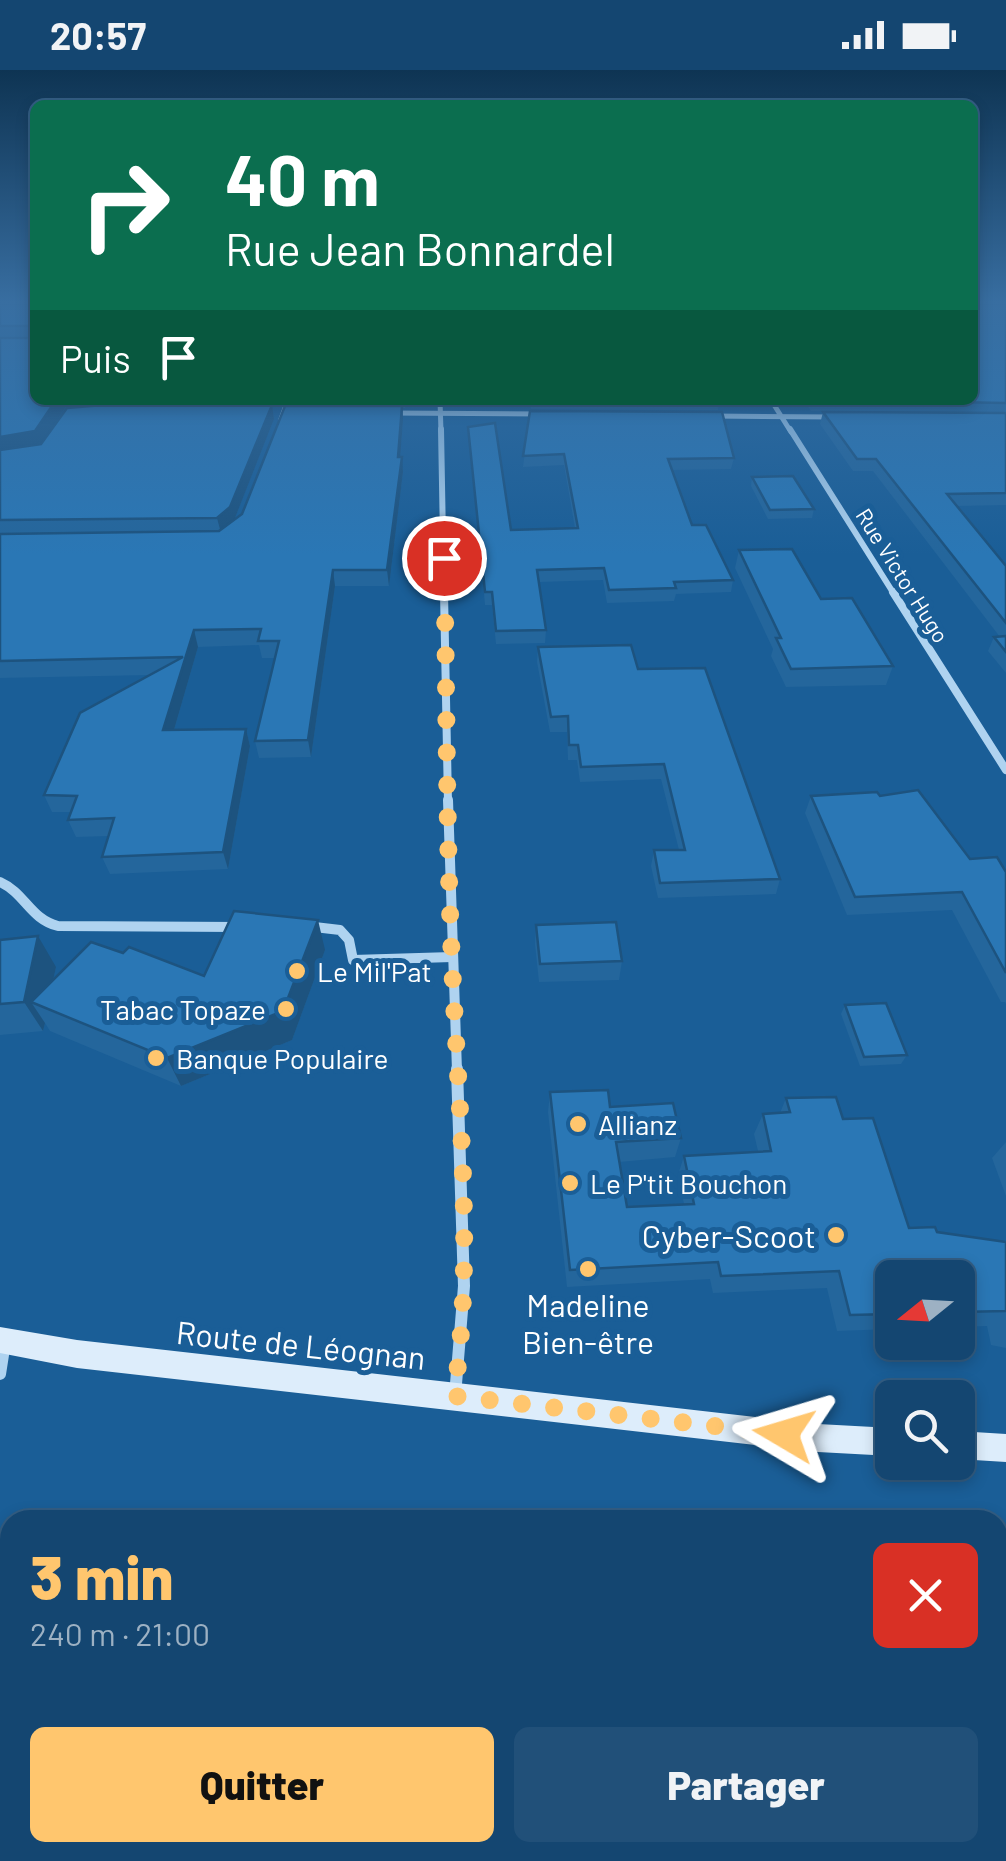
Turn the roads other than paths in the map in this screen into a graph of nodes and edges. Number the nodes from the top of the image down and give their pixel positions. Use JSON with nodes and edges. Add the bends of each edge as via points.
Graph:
{"nodes":[{"id":1,"x":73,"y":405,"type":"edge"},
{"id":2,"x":286,"y":405,"type":"edge"},
{"id":3,"x":440,"y":405,"type":"edge"},
{"id":4,"x":774,"y":405,"type":"edge"},
{"id":5,"x":382,"y":413,"type":"edge"},
{"id":6,"x":440,"y":413,"type":"junction"},
{"id":7,"x":265,"y":414,"type":"edge"},
{"id":8,"x":283,"y":414,"type":"junction"},
{"id":9,"x":303,"y":414,"type":"edge"},
{"id":10,"x":554,"y":414,"type":"edge"},
{"id":11,"x":87,"y":415,"type":"edge"},
{"id":12,"x":70,"y":416,"type":"junction"},
{"id":13,"x":706,"y":416,"type":"edge"},
{"id":14,"x":781,"y":416,"type":"junction"},
{"id":15,"x":838,"y":417,"type":"edge"},
{"id":16,"x":64,"y":428,"type":"edge"},
{"id":17,"x":277,"y":430,"type":"edge"},
{"id":18,"x":1006,"y":770,"type":"edge"},
{"id":19,"x":0,"y":882,"type":"edge"},
{"id":20,"x":294,"y":926,"type":"edge"},
{"id":21,"x":257,"y":927,"type":"edge"},
{"id":22,"x":452,"y":956,"type":"junction"},
{"id":23,"x":3,"y":1340,"type":"edge"},
{"id":24,"x":0,"y":1374,"type":"edge"},
{"id":25,"x":454,"y":1396,"type":"junction"},
{"id":26,"x":875,"y":1441,"type":"edge"},
{"id":27,"x":975,"y":1447,"type":"edge"},
{"id":28,"x":1006,"y":1448,"type":"edge"}],
"edges":[{"from":1,"to":12,"type":"street"},
{"from":2,"to":8,"type":"street"},
{"from":3,"to":6,"type":"street"},
{"from":4,"to":14,"type":"street","name":"Rue Victor Hugo"},
{"from":5,"to":6,"type":"street"},
{"from":6,"to":10,"type":"street"},
{"from":6,"to":22,"type":"street"},
{"from":7,"to":8,"type":"street"},
{"from":8,"to":9,"type":"street"},
{"from":8,"to":17,"type":"street"},
{"from":11,"to":12,"type":"street"},
{"from":12,"to":16,"type":"street"},
{"from":13,"to":14,"type":"street"},
{"from":14,"to":15,"type":"street"},
{"from":14,"to":18,"type":"street","name":"Rue Victor Hugo"},
{"from":19,"to":21,"type":"street","via":[[16,890],[34,916],[71,928]]},
{"from":20,"to":22,"type":"street","via":[[344,931],[353,960]]},
{"from":22,"to":25,"type":"street","via":[[464,1327]]},
{"from":23,"to":24,"type":"street"},
{"from":23,"to":25,"type":"main road","name":"Route de Léognan"},
{"from":25,"to":26,"type":"main road","name":"Route de Léognan"},
{"from":27,"to":28,"type":"main road"}]}
